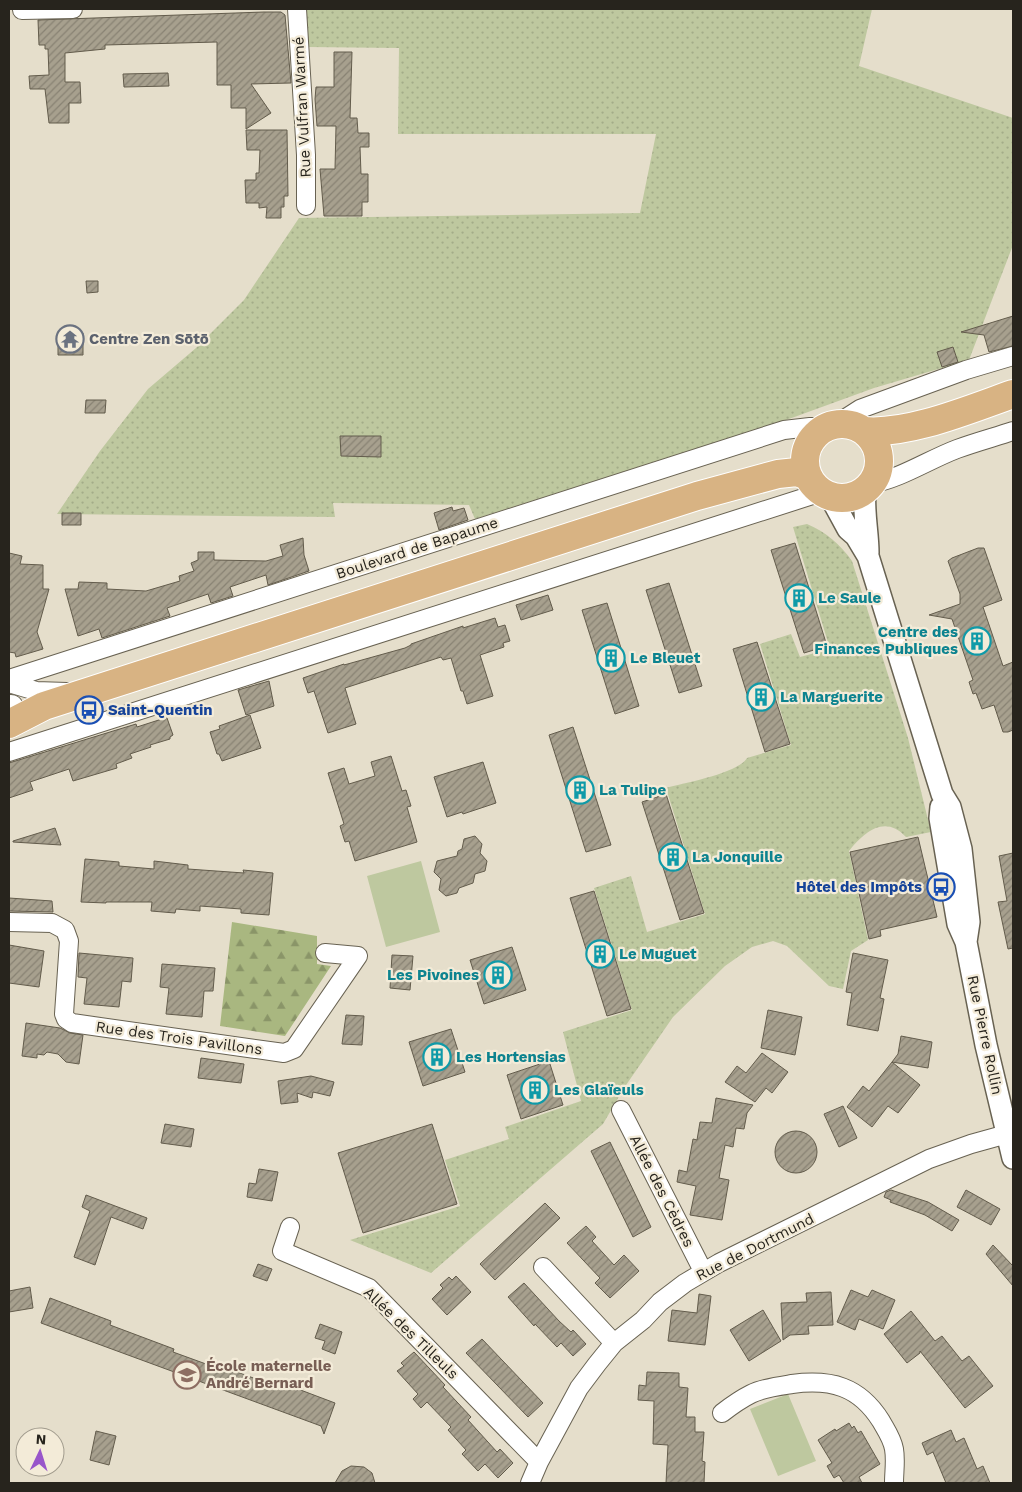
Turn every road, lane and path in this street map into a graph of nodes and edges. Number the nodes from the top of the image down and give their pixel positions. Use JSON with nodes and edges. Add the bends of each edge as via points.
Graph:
{"nodes":[{"id":1,"x":74,"y":9,"type":"edge"},
{"id":2,"x":297,"y":9,"type":"edge"},
{"id":3,"x":22,"y":10,"type":"dead end"},
{"id":4,"x":306,"y":206,"type":"dead end"},
{"id":5,"x":1013,"y":356,"type":"edge"},
{"id":6,"x":1013,"y":394,"type":"edge"},
{"id":7,"x":947,"y":417,"type":"junction"},
{"id":8,"x":1013,"y":431,"type":"edge"},
{"id":9,"x":836,"y":432,"type":"junction"},
{"id":10,"x":872,"y":480,"type":"junction"},
{"id":11,"x":820,"y":488,"type":"junction"},
{"id":12,"x":697,"y":496,"type":"junction"},
{"id":13,"x":868,"y":556,"type":"junction"},
{"id":14,"x":9,"y":679,"type":"edge"},
{"id":15,"x":85,"y":693,"type":"junction"},
{"id":16,"x":9,"y":706,"type":"edge"},
{"id":17,"x":9,"y":752,"type":"edge"},
{"id":18,"x":9,"y":922,"type":"edge"},
{"id":19,"x":325,"y":953,"type":"dead end"},
{"id":20,"x":621,"y":1110,"type":"dead end"},
{"id":21,"x":1007,"y":1134,"type":"junction"},
{"id":22,"x":1013,"y":1158,"type":"edge"},
{"id":23,"x":290,"y":1227,"type":"dead end"},
{"id":24,"x":542,"y":1267,"type":"dead end"},
{"id":25,"x":703,"y":1271,"type":"junction"},
{"id":26,"x":614,"y":1343,"type":"junction"},
{"id":27,"x":722,"y":1412,"type":"dead end"},
{"id":28,"x":539,"y":1462,"type":"junction"},
{"id":29,"x":530,"y":1483,"type":"edge"},
{"id":30,"x":894,"y":1483,"type":"edge"}],
"edges":[{"from":1,"to":3,"type":"street"},
{"from":2,"to":4,"type":"street","name":"Rue Vulfran Warmé"},
{"from":5,"to":9,"type":"street","name":"Boulevard de Bapaume","via":[[860,409],[846,418]]},
{"from":6,"to":7,"type":"main road","name":"Boulevard de Bapaume"},
{"from":7,"to":9,"type":"main road","name":"Boulevard de Bapaume","via":[[880,433]]},
{"from":7,"to":10,"type":"main road","name":"Boulevard de Bapaume","via":[[904,444]]},
{"from":8,"to":10,"type":"street","via":[[956,449],[886,481]]},
{"from":9,"to":10,"type":"main road","via":[[874,443],[878,450]]},
{"from":9,"to":11,"type":"main road","via":[[805,464]]},
{"from":9,"to":12,"type":"main road","name":"Boulevard de Bapaume"},
{"from":9,"to":14,"type":"street","name":"Boulevard de Bapaume","via":[[810,427],[784,430]]},
{"from":10,"to":11,"type":"main road","via":[[848,498]]},
{"from":10,"to":13,"type":"street","name":"Rue Pierre Rollin","via":[[864,502]]},
{"from":11,"to":12,"type":"main road","name":"Boulevard de Bapaume","via":[[797,472]]},
{"from":11,"to":13,"type":"street","name":"Rue Pierre Rollin"},
{"from":11,"to":17,"type":"street"},
{"from":12,"to":15,"type":"main road","name":"Boulevard de Bapaume"},
{"from":13,"to":21,"type":"street","name":"Rue Pierre Rollin","via":[[961,848],[969,922],[966,942]]},
{"from":15,"to":16,"type":"main road","name":"Boulevard de Bapaume","via":[[44,706]]},
{"from":15,"to":16,"type":"street","via":[[36,691]]},
{"from":18,"to":19,"type":"street","name":"Rue des Trois Pavillons","via":[[52,924],[65,930],[69,941],[64,1014],[72,1023],[284,1053],[294,1049],[358,956]]},
{"from":20,"to":25,"type":"street","name":"Allée des Cèdres"},
{"from":21,"to":22,"type":"street","name":"Rue Pierre Rollin"},
{"from":21,"to":25,"type":"street","name":"Rue de Dortmund","via":[[929,1159]]},
{"from":23,"to":28,"type":"street","name":"Allée des Tilleuls","via":[[282,1251],[369,1288]]},
{"from":24,"to":26,"type":"street"},
{"from":25,"to":26,"type":"street","name":"Rue de Dortmund","via":[[660,1302]]},
{"from":26,"to":28,"type":"street","name":"Rue de Dortmund","via":[[579,1388]]},
{"from":27,"to":30,"type":"street","via":[[752,1393],[780,1386],[826,1383],[844,1388],[871,1405],[890,1435],[894,1449]]},
{"from":28,"to":29,"type":"street","name":"Rue de Dortmund"}]}
